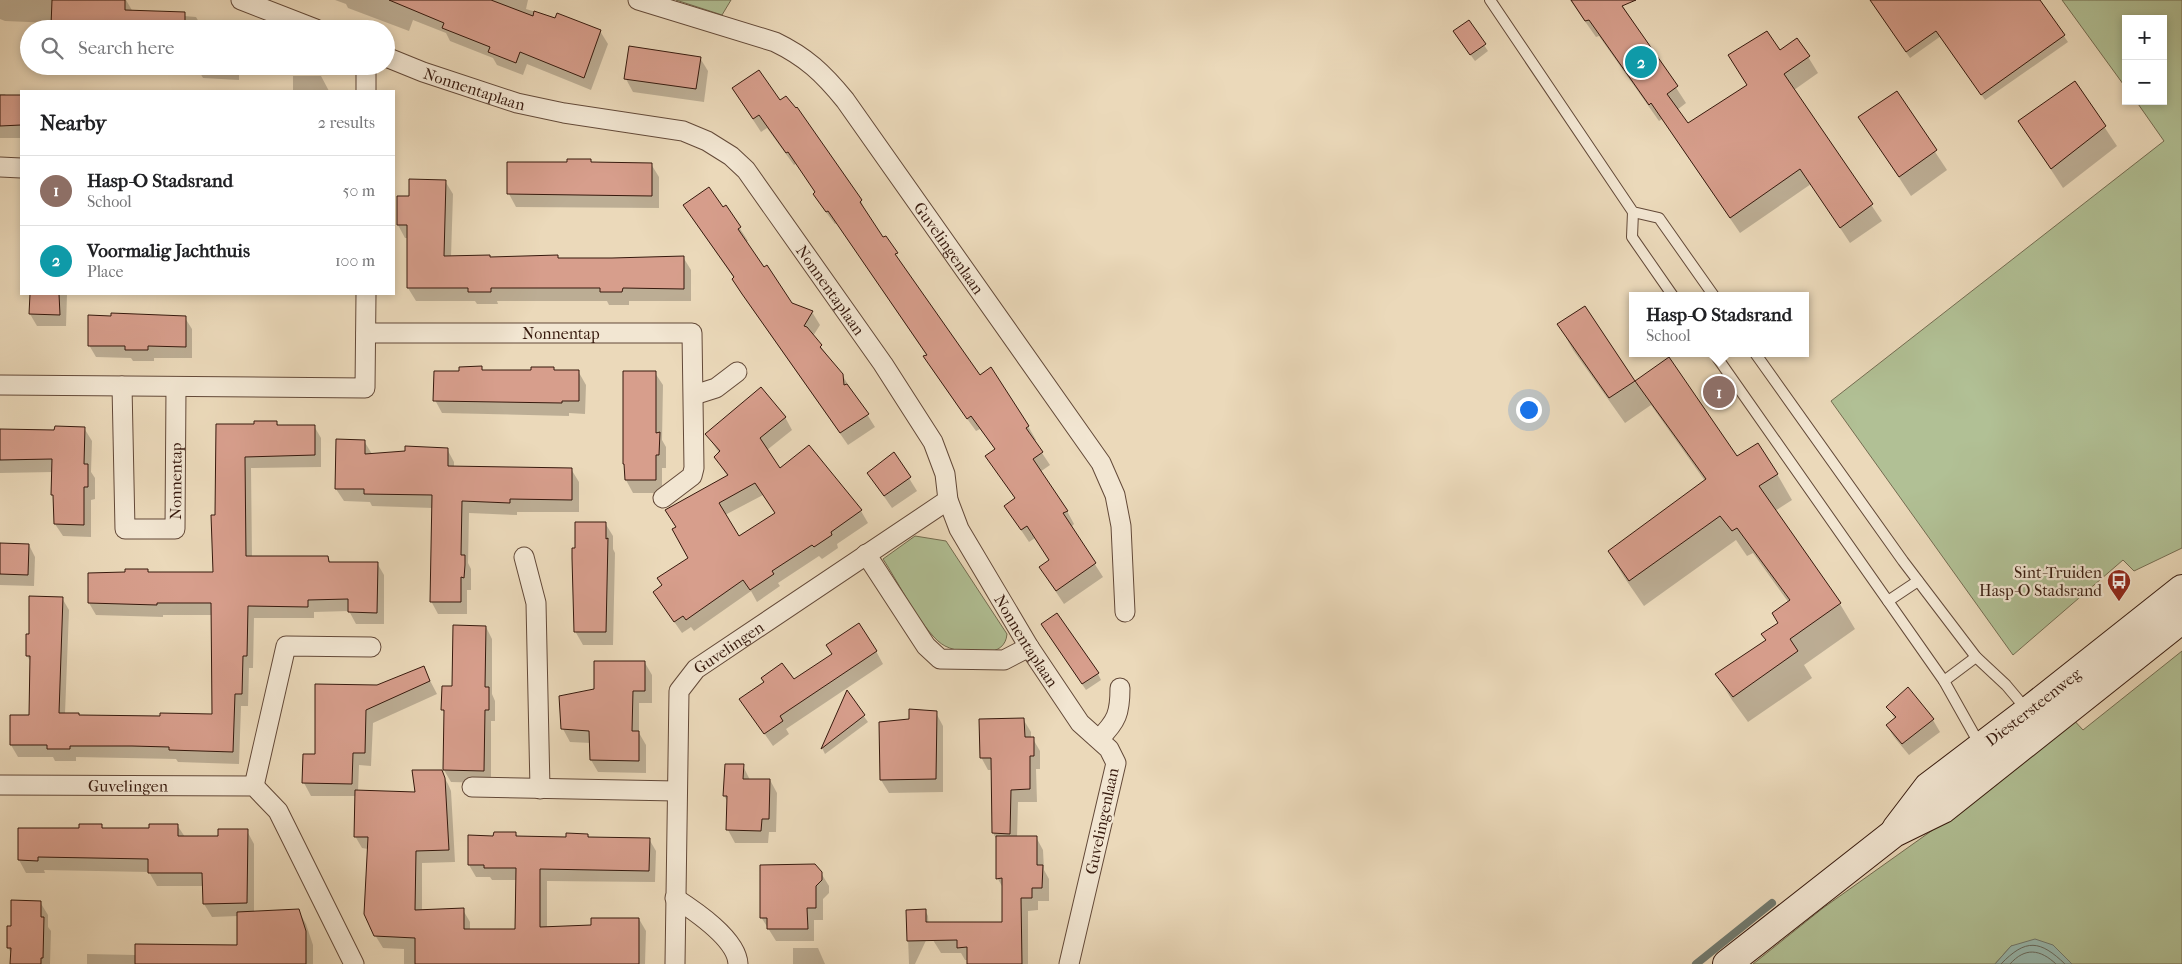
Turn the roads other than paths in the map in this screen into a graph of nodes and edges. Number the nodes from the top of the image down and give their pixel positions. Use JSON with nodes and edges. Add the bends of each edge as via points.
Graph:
{"nodes":[{"id":1,"x":241,"y":0,"type":"edge"},
{"id":2,"x":638,"y":0,"type":"edge"},
{"id":3,"x":1490,"y":0,"type":"edge"},
{"id":4,"x":293,"y":20,"type":"edge"},
{"id":5,"x":395,"y":61,"type":"edge"},
{"id":6,"x":366,"y":75,"type":"edge"},
{"id":7,"x":366,"y":90,"type":"edge"},
{"id":8,"x":0,"y":168,"type":"edge"},
{"id":9,"x":20,"y":168,"type":"edge"},
{"id":10,"x":1634,"y":212,"type":"junction"},
{"id":11,"x":1670,"y":292,"type":"edge"},
{"id":12,"x":1711,"y":292,"type":"edge"},
{"id":13,"x":366,"y":295,"type":"edge"},
{"id":14,"x":366,"y":333,"type":"junction"},
{"id":15,"x":1717,"y":357,"type":"edge"},
{"id":16,"x":1758,"y":357,"type":"edge"},
{"id":17,"x":737,"y":372,"type":"dead end"},
{"id":18,"x":0,"y":385,"type":"edge"},
{"id":19,"x":122,"y":386,"type":"junction"},
{"id":20,"x":176,"y":388,"type":"junction"},
{"id":21,"x":694,"y":396,"type":"junction"},
{"id":22,"x":663,"y":498,"type":"dead end"},
{"id":23,"x":948,"y":500,"type":"junction"},
{"id":24,"x":866,"y":554,"type":"junction"},
{"id":25,"x":524,"y":557,"type":"dead end"},
{"id":26,"x":1918,"y":581,"type":"junction"},
{"id":27,"x":2182,"y":589,"type":"edge"},
{"id":28,"x":1888,"y":601,"type":"junction"},
{"id":29,"x":1126,"y":612,"type":"dead end"},
{"id":30,"x":2182,"y":619,"type":"edge"},
{"id":31,"x":371,"y":647,"type":"dead end"},
{"id":32,"x":1029,"y":647,"type":"junction"},
{"id":33,"x":1976,"y":657,"type":"junction"},
{"id":34,"x":1944,"y":681,"type":"junction"},
{"id":35,"x":1120,"y":688,"type":"dead end"},
{"id":36,"x":2035,"y":720,"type":"junction"},
{"id":37,"x":1099,"y":739,"type":"junction"},
{"id":38,"x":1988,"y":756,"type":"junction"},
{"id":39,"x":0,"y":785,"type":"edge"},
{"id":40,"x":254,"y":786,"type":"junction"},
{"id":41,"x":472,"y":787,"type":"dead end"},
{"id":42,"x":540,"y":789,"type":"junction"},
{"id":43,"x":676,"y":791,"type":"junction"},
{"id":44,"x":675,"y":898,"type":"junction"},
{"id":45,"x":354,"y":964,"type":"edge"},
{"id":46,"x":675,"y":964,"type":"edge"},
{"id":47,"x":738,"y":964,"type":"edge"},
{"id":48,"x":1069,"y":964,"type":"edge"},
{"id":49,"x":1728,"y":964,"type":"edge"}],
"edges":[{"from":1,"to":4,"type":"street"},
{"from":2,"to":29,"type":"street","name":"Guvelingenlaan","via":[[775,42],[814,65],[845,100],[1101,463],[1114,495],[1121,526]]},
{"from":3,"to":10,"type":"lane"},
{"from":5,"to":23,"type":"street","name":"Nonnentaplaan","via":[[517,104],[683,131],[731,156],[746,170],[773,207],[883,364],[933,442],[945,474]]},
{"from":6,"to":7,"type":"street"},
{"from":8,"to":9,"type":"street"},
{"from":10,"to":11,"type":"lane","via":[[1632,237]]},
{"from":10,"to":12,"type":"lane","via":[[1659,218]]},
{"from":13,"to":14,"type":"street"},
{"from":14,"to":20,"type":"street","via":[[365,388]]},
{"from":14,"to":21,"type":"street","name":"Nonnentap","via":[[692,333]]},
{"from":15,"to":28,"type":"lane"},
{"from":16,"to":26,"type":"lane"},
{"from":17,"to":21,"type":"street","via":[[716,388]]},
{"from":18,"to":19,"type":"street"},
{"from":19,"to":20,"type":"street"},
{"from":19,"to":20,"type":"street","name":"Nonnentap","via":[[125,529],[175,529]]},
{"from":21,"to":22,"type":"street","name":"Nonnentap","via":[[692,476]]},
{"from":23,"to":24,"type":"street","name":"Guvelingen"},
{"from":23,"to":32,"type":"street","name":"Nonnentaplaan","via":[[959,529]]},
{"from":24,"to":32,"type":"street","via":[[926,646],[940,659],[1004,660]]},
{"from":24,"to":43,"type":"street","name":"Guvelingen","via":[[696,669],[679,691]]},
{"from":25,"to":42,"type":"street","via":[[536,603]]},
{"from":26,"to":28,"type":"lane"},
{"from":26,"to":33,"type":"lane"},
{"from":27,"to":36,"type":"main road","name":"Diestersteenweg"},
{"from":28,"to":34,"type":"lane"},
{"from":30,"to":36,"type":"main road","name":"Diestersteenweg"},
{"from":31,"to":40,"type":"street","via":[[286,646]]},
{"from":32,"to":37,"type":"street","name":"Nonnentaplaan","via":[[1080,723]]},
{"from":33,"to":34,"type":"lane"},
{"from":33,"to":36,"type":"lane","via":[[2006,685]]},
{"from":34,"to":38,"type":"lane"},
{"from":35,"to":37,"type":"street","via":[[1120,706],[1114,723]]},
{"from":36,"to":38,"type":"main road","name":"Diestersteenweg"},
{"from":37,"to":48,"type":"street","name":"Guvelingenlaan","via":[[1110,750],[1116,763]]},
{"from":38,"to":49,"type":"main road","name":"Diestersteenweg","via":[[1943,809],[1894,833]]},
{"from":39,"to":40,"type":"street","name":"Guvelingen"},
{"from":40,"to":45,"type":"street","via":[[278,812]]},
{"from":41,"to":42,"type":"street"},
{"from":42,"to":43,"type":"street"},
{"from":43,"to":44,"type":"street","name":"Guvelingen"},
{"from":44,"to":46,"type":"street","name":"Guvelingen"},
{"from":44,"to":47,"type":"street","via":[[706,918],[738,954]]}]}
